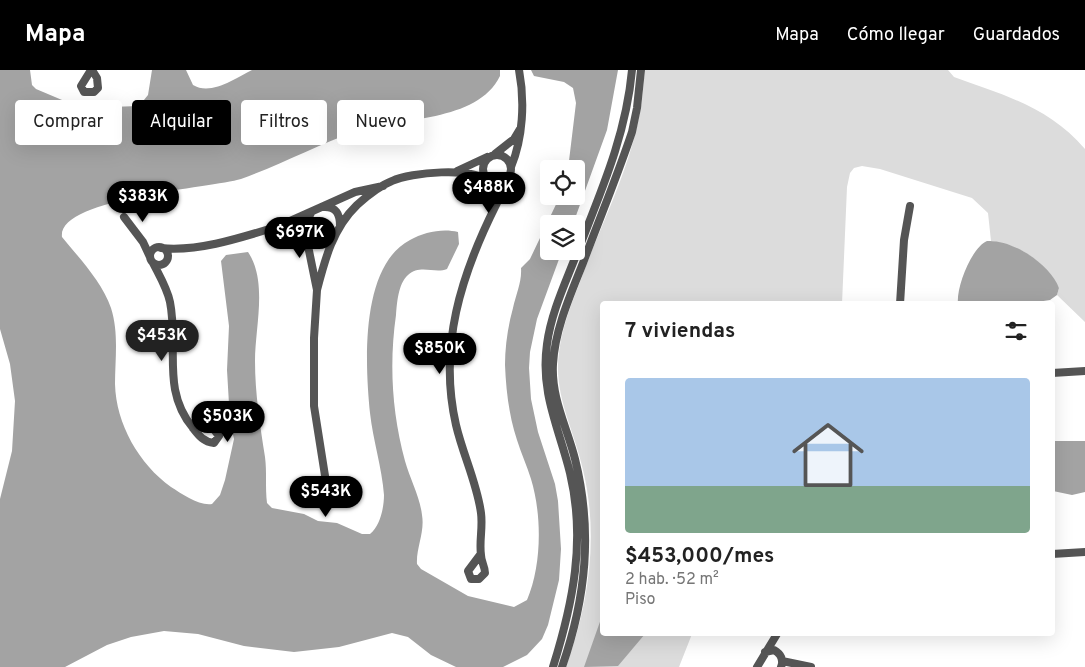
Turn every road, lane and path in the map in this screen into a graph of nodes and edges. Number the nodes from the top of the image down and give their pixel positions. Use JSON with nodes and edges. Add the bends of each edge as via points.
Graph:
{"nodes":[{"id":1,"x":519,"y":70,"type":"edge"},
{"id":2,"x":632,"y":70,"type":"edge"},
{"id":3,"x":641,"y":70,"type":"edge"},
{"id":4,"x":520,"y":129,"type":"junction"},
{"id":5,"x":492,"y":155,"type":"junction"},
{"id":6,"x":510,"y":171,"type":"junction"},
{"id":7,"x":453,"y":173,"type":"junction"},
{"id":8,"x":487,"y":180,"type":"junction"},
{"id":9,"x":383,"y":186,"type":"junction"},
{"id":10,"x":496,"y":205,"type":"junction"},
{"id":11,"x":910,"y":206,"type":"dead end"},
{"id":12,"x":323,"y":207,"type":"junction"},
{"id":13,"x":312,"y":212,"type":"junction"},
{"id":14,"x":124,"y":216,"type":"dead end"},
{"id":15,"x":279,"y":226,"type":"junction"},
{"id":16,"x":340,"y":226,"type":"junction"},
{"id":17,"x":306,"y":236,"type":"junction"},
{"id":18,"x":334,"y":238,"type":"junction"},
{"id":19,"x":143,"y":242,"type":"junction"},
{"id":20,"x":159,"y":247,"type":"junction"},
{"id":21,"x":178,"y":248,"type":"junction"},
{"id":22,"x":151,"y":260,"type":"junction"},
{"id":23,"x":166,"y":261,"type":"junction"},
{"id":24,"x":161,"y":280,"type":"junction"},
{"id":25,"x":317,"y":290,"type":"junction"},
{"id":26,"x":900,"y":301,"type":"edge"},
{"id":27,"x":1085,"y":371,"type":"edge"},
{"id":28,"x":1055,"y":373,"type":"edge"},
{"id":29,"x":192,"y":428,"type":"dead end"},
{"id":30,"x":326,"y":482,"type":"dead end"},
{"id":31,"x":1085,"y":552,"type":"edge"},
{"id":32,"x":1055,"y":554,"type":"edge"},
{"id":33,"x":480,"y":555,"type":"dead end"},
{"id":34,"x":776,"y":636,"type":"edge"},
{"id":35,"x":777,"y":636,"type":"edge"},
{"id":36,"x":778,"y":652,"type":"junction"},
{"id":37,"x":761,"y":662,"type":"edge"},
{"id":38,"x":782,"y":664,"type":"edge"},
{"id":39,"x":553,"y":667,"type":"edge"},
{"id":40,"x":562,"y":667,"type":"edge"},
{"id":41,"x":811,"y":667,"type":"edge"}],
"edges":[{"from":1,"to":4,"type":"street","via":[[522,98]]},
{"from":2,"to":39,"type":"street","via":[[618,146],[554,314],[547,346],[545,382],[576,501],[577,537],[571,608]]},
{"from":3,"to":40,"type":"street","via":[[632,132],[566,305],[554,348],[555,393],[580,480],[586,531],[583,592]]},
{"from":4,"to":5,"type":"street","via":[[514,139]]},
{"from":4,"to":6,"type":"street"},
{"from":5,"to":6,"type":"street","via":[[508,159]]},
{"from":5,"to":7,"type":"street"},
{"from":5,"to":8,"type":"street","via":[[482,168]]},
{"from":6,"to":8,"type":"street","via":[[500,183]]},
{"from":6,"to":10,"type":"street"},
{"from":7,"to":8,"type":"street","via":[[477,174]]},
{"from":7,"to":9,"type":"street","via":[[412,176],[392,180]]},
{"from":8,"to":10,"type":"street","via":[[495,190]]},
{"from":9,"to":12,"type":"street","via":[[363,190]]},
{"from":9,"to":16,"type":"street","via":[[357,205]]},
{"from":10,"to":33,"type":"street","via":[[466,272],[454,315],[451,355],[456,425],[482,514]]},
{"from":11,"to":26,"type":"street"},
{"from":12,"to":13,"type":"street"},
{"from":12,"to":16,"type":"street","via":[[329,206],[340,214]]},
{"from":13,"to":15,"type":"street"},
{"from":13,"to":17,"type":"street","via":[[306,219]]},
{"from":14,"to":19,"type":"street"},
{"from":15,"to":17,"type":"street","via":[[296,226]]},
{"from":15,"to":21,"type":"street"},
{"from":16,"to":18,"type":"street"},
{"from":17,"to":18,"type":"street","via":[[323,242]]},
{"from":17,"to":25,"type":"street"},
{"from":18,"to":25,"type":"street"},
{"from":19,"to":20,"type":"street"},
{"from":19,"to":22,"type":"street"},
{"from":20,"to":21,"type":"street"},
{"from":20,"to":22,"type":"street","via":[[151,252]]},
{"from":20,"to":23,"type":"street","via":[[167,254]]},
{"from":21,"to":23,"type":"street"},
{"from":22,"to":23,"type":"street","via":[[158,265]]},
{"from":22,"to":24,"type":"street"},
{"from":23,"to":24,"type":"street"},
{"from":24,"to":29,"type":"street","via":[[170,302],[174,392]]},
{"from":25,"to":30,"type":"street","via":[[314,406]]},
{"from":27,"to":28,"type":"street"},
{"from":31,"to":32,"type":"street"},
{"from":34,"to":37,"type":"street"},
{"from":35,"to":36,"type":"street"},
{"from":36,"to":37,"type":"street","via":[[771,650]]},
{"from":36,"to":38,"type":"street"},
{"from":38,"to":41,"type":"street"}]}
